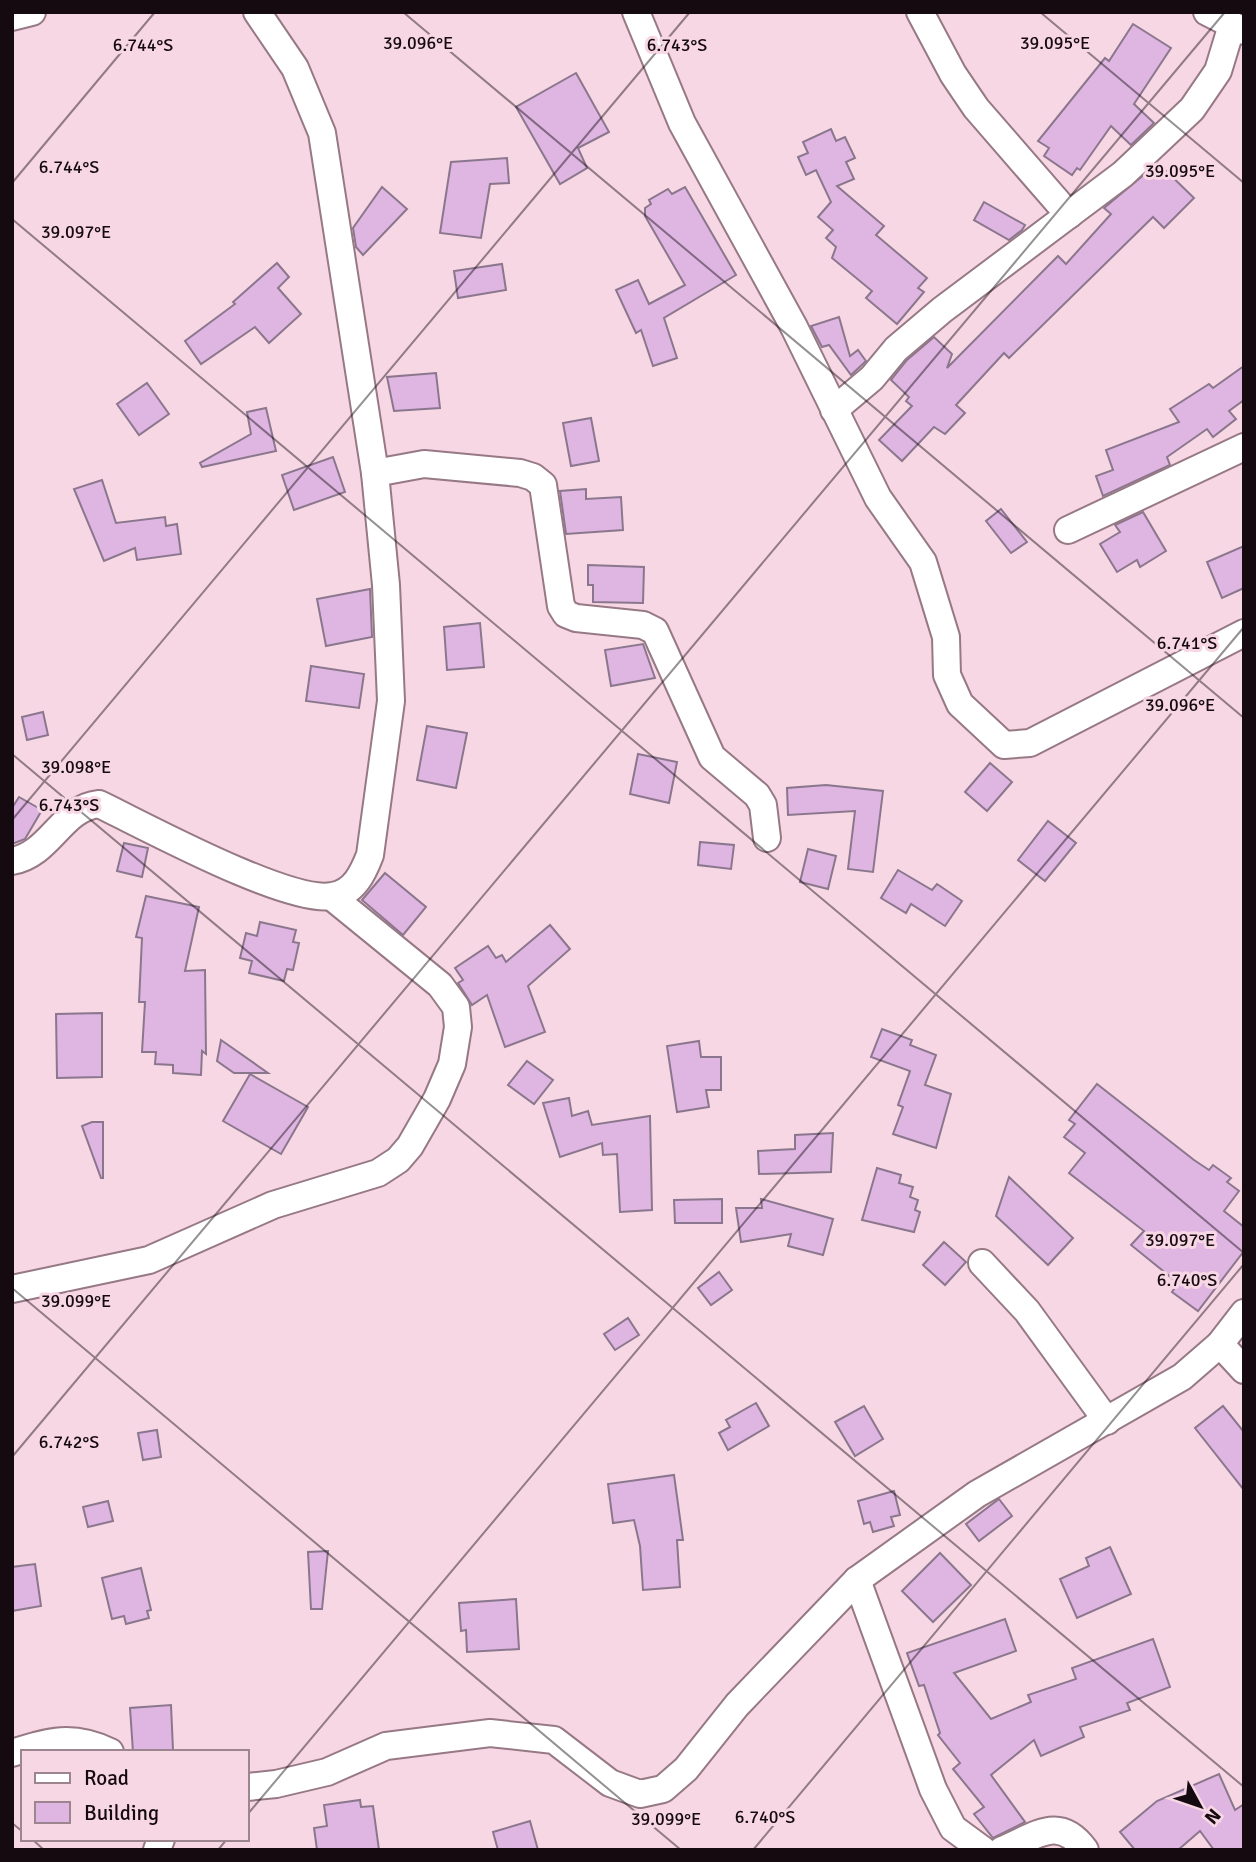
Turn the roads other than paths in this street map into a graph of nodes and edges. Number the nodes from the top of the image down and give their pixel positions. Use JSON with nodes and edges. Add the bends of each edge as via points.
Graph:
{"nodes":[{"id":1,"x":32,"y":12,"type":"edge"},
{"id":2,"x":257,"y":12,"type":"edge"},
{"id":3,"x":636,"y":12,"type":"edge"},
{"id":4,"x":920,"y":12,"type":"edge"},
{"id":5,"x":1207,"y":12,"type":"edge"},
{"id":6,"x":12,"y":17,"type":"edge"},
{"id":7,"x":1238,"y":28,"type":"edge"},
{"id":8,"x":1069,"y":215,"type":"junction"},
{"id":9,"x":834,"y":410,"type":"junction"},
{"id":10,"x":1244,"y":447,"type":"edge"},
{"id":11,"x":375,"y":473,"type":"junction"},
{"id":12,"x":1068,"y":530,"type":"dead end"},
{"id":13,"x":1244,"y":633,"type":"edge"},
{"id":14,"x":767,"y":838,"type":"dead end"},
{"id":15,"x":12,"y":860,"type":"edge"},
{"id":16,"x":332,"y":897,"type":"junction"},
{"id":17,"x":982,"y":1263,"type":"dead end"},
{"id":18,"x":12,"y":1289,"type":"edge"},
{"id":19,"x":1244,"y":1313,"type":"edge"},
{"id":20,"x":1220,"y":1343,"type":"junction"},
{"id":21,"x":1244,"y":1370,"type":"edge"},
{"id":22,"x":1107,"y":1421,"type":"junction"},
{"id":23,"x":857,"y":1580,"type":"junction"},
{"id":24,"x":22,"y":1750,"type":"edge"},
{"id":25,"x":106,"y":1750,"type":"edge"},
{"id":26,"x":248,"y":1787,"type":"edge"},
{"id":27,"x":983,"y":1850,"type":"edge"},
{"id":28,"x":1002,"y":1850,"type":"edge"},
{"id":29,"x":1085,"y":1850,"type":"edge"}],
"edges":[{"from":1,"to":6,"type":"street"},
{"from":2,"to":11,"type":"street","via":[[295,68],[322,133]]},
{"from":3,"to":9,"type":"street","via":[[682,123]]},
{"from":4,"to":8,"type":"street","via":[[976,108]]},
{"from":5,"to":7,"type":"street"},
{"from":7,"to":8,"type":"street","via":[[1218,71],[1192,109],[1124,174]]},
{"from":8,"to":9,"type":"street","via":[[942,310]]},
{"from":9,"to":13,"type":"street","via":[[878,498],[923,562],[946,637],[947,675],[960,704],[1004,745],[1030,743]]},
{"from":10,"to":12,"type":"street"},
{"from":11,"to":14,"type":"street","via":[[424,464],[520,473],[543,485],[561,607],[576,618],[643,625],[654,631],[712,757],[763,805]]},
{"from":11,"to":16,"type":"street","via":[[391,701],[370,855],[362,875],[349,889]]},
{"from":15,"to":16,"type":"street","via":[[34,853],[72,814],[99,804],[290,893]]},
{"from":16,"to":18,"type":"street","via":[[440,985],[456,1007],[452,1064],[410,1146],[377,1173],[273,1205],[149,1260]]},
{"from":17,"to":22,"type":"street","via":[[1027,1311]]},
{"from":19,"to":20,"type":"street"},
{"from":20,"to":21,"type":"street"},
{"from":20,"to":22,"type":"street","via":[[1182,1377]]},
{"from":22,"to":23,"type":"street","via":[[977,1494]]},
{"from":23,"to":26,"type":"street","via":[[663,1789],[640,1794],[610,1783],[554,1740],[490,1733],[386,1746],[327,1772]]},
{"from":23,"to":27,"type":"street","via":[[933,1789],[953,1828]]},
{"from":24,"to":25,"type":"street","via":[[61,1739]]},
{"from":28,"to":29,"type":"street","via":[[1056,1829],[1070,1831]]}]}
